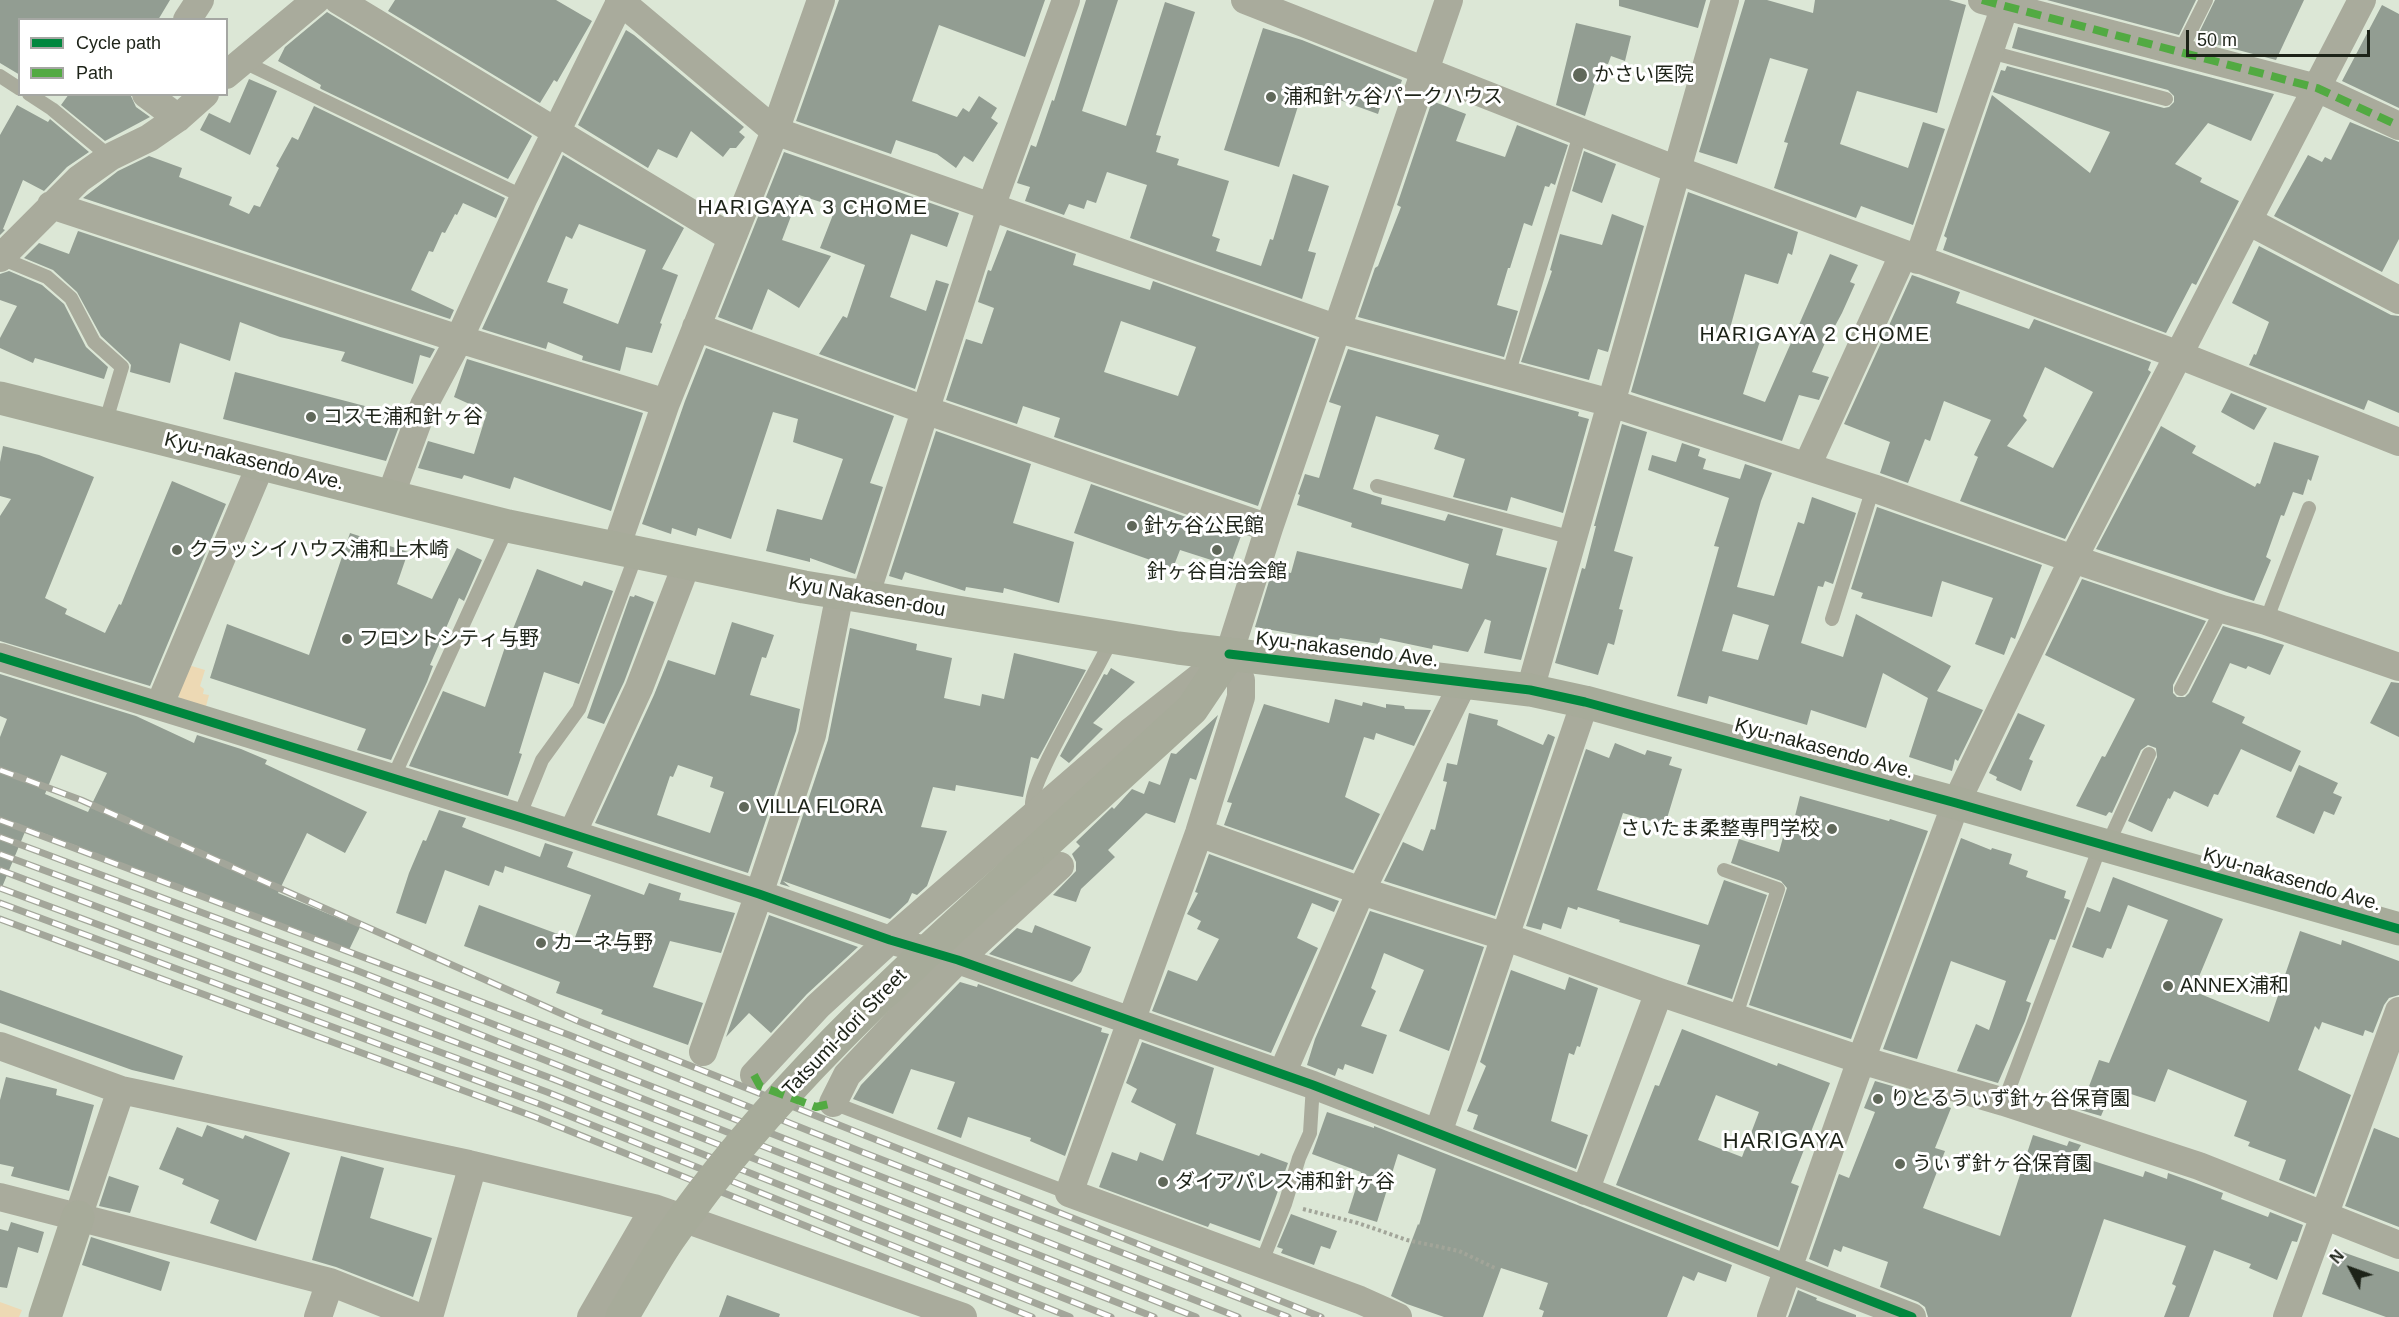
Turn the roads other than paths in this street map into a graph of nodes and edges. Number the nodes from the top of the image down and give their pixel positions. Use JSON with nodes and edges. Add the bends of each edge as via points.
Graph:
{"nodes":[{"id":1,"x":200,"y":0,"type":"edge"},
{"id":2,"x":316,"y":0,"type":"edge"},
{"id":3,"x":338,"y":0,"type":"edge"},
{"id":4,"x":821,"y":0,"type":"edge"},
{"id":5,"x":1066,"y":0,"type":"edge"},
{"id":6,"x":1245,"y":0,"type":"edge"},
{"id":7,"x":1449,"y":0,"type":"edge"},
{"id":8,"x":1725,"y":0,"type":"edge"},
{"id":9,"x":2206,"y":0,"type":"edge"},
{"id":10,"x":2362,"y":0,"type":"edge"},
{"id":11,"x":620,"y":1,"type":"edge"},
{"id":12,"x":1998,"y":2,"type":"edge"},
{"id":13,"x":188,"y":18,"type":"edge"},
{"id":14,"x":2183,"y":46,"type":"dead end"},
{"id":15,"x":1990,"y":52,"type":"junction"},
{"id":16,"x":234,"y":68,"type":"edge"},
{"id":17,"x":1425,"y":71,"type":"junction"},
{"id":18,"x":0,"y":76,"type":"edge"},
{"id":19,"x":18,"y":87,"type":"edge"},
{"id":20,"x":2317,"y":88,"type":"junction"},
{"id":21,"x":32,"y":96,"type":"edge"},
{"id":22,"x":149,"y":96,"type":"edge"},
{"id":23,"x":203,"y":96,"type":"edge"},
{"id":24,"x":2166,"y":99,"type":"dead end"},
{"id":25,"x":178,"y":118,"type":"junction"},
{"id":26,"x":2399,"y":126,"type":"edge"},
{"id":27,"x":775,"y":130,"type":"junction"},
{"id":28,"x":557,"y":131,"type":"junction"},
{"id":29,"x":1581,"y":131,"type":"junction"},
{"id":30,"x":110,"y":157,"type":"junction"},
{"id":31,"x":1677,"y":170,"type":"junction"},
{"id":32,"x":524,"y":197,"type":"junction"},
{"id":33,"x":51,"y":205,"type":"junction"},
{"id":34,"x":992,"y":207,"type":"junction"},
{"id":35,"x":2248,"y":221,"type":"junction"},
{"id":36,"x":732,"y":238,"type":"junction"},
{"id":37,"x":0,"y":258,"type":"edge"},
{"id":38,"x":1911,"y":258,"type":"junction"},
{"id":39,"x":2399,"y":300,"type":"edge"},
{"id":40,"x":696,"y":327,"type":"junction"},
{"id":41,"x":1338,"y":329,"type":"junction"},
{"id":42,"x":459,"y":339,"type":"junction"},
{"id":43,"x":2179,"y":355,"type":"junction"},
{"id":44,"x":1508,"y":375,"type":"junction"},
{"id":45,"x":0,"y":398,"type":"edge"},
{"id":46,"x":666,"y":403,"type":"junction"},
{"id":47,"x":1611,"y":403,"type":"junction"},
{"id":48,"x":925,"y":410,"type":"junction"},
{"id":49,"x":105,"y":425,"type":"junction"},
{"id":50,"x":2399,"y":442,"type":"edge"},
{"id":51,"x":261,"y":464,"type":"junction"},
{"id":52,"x":1807,"y":466,"type":"junction"},
{"id":53,"x":1377,"y":486,"type":"dead end"},
{"id":54,"x":1873,"y":488,"type":"junction"},
{"id":55,"x":390,"y":497,"type":"junction"},
{"id":56,"x":2309,"y":508,"type":"dead end"},
{"id":57,"x":508,"y":526,"type":"junction"},
{"id":58,"x":1269,"y":528,"type":"junction"},
{"id":59,"x":1573,"y":538,"type":"junction"},
{"id":60,"x":627,"y":550,"type":"junction"},
{"id":61,"x":2073,"y":558,"type":"junction"},
{"id":62,"x":687,"y":563,"type":"junction"},
{"id":63,"x":852,"y":595,"type":"junction"},
{"id":64,"x":2222,"y":609,"type":"junction"},
{"id":65,"x":1832,"y":619,"type":"dead end"},
{"id":66,"x":2266,"y":621,"type":"junction"},
{"id":67,"x":1112,"y":638,"type":"junction"},
{"id":68,"x":1229,"y":654,"type":"junction"},
{"id":69,"x":0,"y":657,"type":"edge"},
{"id":70,"x":2399,"y":668,"type":"edge"},
{"id":71,"x":1463,"y":683,"type":"junction"},
{"id":72,"x":2181,"y":689,"type":"dead end"},
{"id":73,"x":1530,"y":690,"type":"junction"},
{"id":74,"x":1584,"y":702,"type":"junction"},
{"id":75,"x":160,"y":704,"type":"junction"},
{"id":76,"x":2149,"y":754,"type":"dead end"},
{"id":77,"x":393,"y":778,"type":"junction"},
{"id":78,"x":1956,"y":803,"type":"junction"},
{"id":79,"x":1038,"y":813,"type":"junction"},
{"id":80,"x":519,"y":817,"type":"junction"},
{"id":81,"x":1199,"y":833,"type":"junction"},
{"id":82,"x":572,"y":834,"type":"junction"},
{"id":83,"x":2104,"y":845,"type":"junction"},
{"id":84,"x":1060,"y":866,"type":"dead end"},
{"id":85,"x":1724,"y":870,"type":"dead end"},
{"id":86,"x":1361,"y":891,"type":"junction"},
{"id":87,"x":759,"y":894,"type":"junction"},
{"id":88,"x":2399,"y":929,"type":"edge"},
{"id":89,"x":1506,"y":937,"type":"junction"},
{"id":90,"x":890,"y":940,"type":"junction"},
{"id":91,"x":958,"y":960,"type":"junction"},
{"id":92,"x":1659,"y":992,"type":"junction"},
{"id":93,"x":2399,"y":1011,"type":"edge"},
{"id":94,"x":1736,"y":1018,"type":"junction"},
{"id":95,"x":1132,"y":1022,"type":"junction"},
{"id":96,"x":0,"y":1047,"type":"edge"},
{"id":97,"x":703,"y":1052,"type":"dead end"},
{"id":98,"x":1862,"y":1060,"type":"junction"},
{"id":99,"x":1282,"y":1074,"type":"junction"},
{"id":100,"x":754,"y":1075,"type":"dead end"},
{"id":101,"x":1313,"y":1085,"type":"junction"},
{"id":102,"x":121,"y":1090,"type":"junction"},
{"id":103,"x":2004,"y":1102,"type":"junction"},
{"id":104,"x":833,"y":1103,"type":"joint"},
{"id":105,"x":1438,"y":1133,"type":"junction"},
{"id":106,"x":473,"y":1165,"type":"junction"},
{"id":107,"x":1585,"y":1191,"type":"junction"},
{"id":108,"x":1069,"y":1193,"type":"junction"},
{"id":109,"x":0,"y":1197,"type":"edge"},
{"id":110,"x":654,"y":1208,"type":"junction"},
{"id":111,"x":2325,"y":1216,"type":"junction"},
{"id":112,"x":78,"y":1217,"type":"junction"},
{"id":113,"x":2399,"y":1245,"type":"edge"},
{"id":114,"x":1261,"y":1264,"type":"junction"},
{"id":115,"x":1788,"y":1269,"type":"junction"},
{"id":116,"x":330,"y":1282,"type":"junction"},
{"id":117,"x":45,"y":1317,"type":"edge"},
{"id":118,"x":318,"y":1317,"type":"edge"},
{"id":119,"x":419,"y":1317,"type":"edge"},
{"id":120,"x":429,"y":1317,"type":"edge"},
{"id":121,"x":591,"y":1317,"type":"edge"},
{"id":122,"x":622,"y":1317,"type":"edge"},
{"id":123,"x":963,"y":1317,"type":"edge"},
{"id":124,"x":1398,"y":1317,"type":"edge"},
{"id":125,"x":1771,"y":1317,"type":"edge"},
{"id":126,"x":1912,"y":1317,"type":"edge"},
{"id":127,"x":2287,"y":1317,"type":"edge"}],
"edges":[{"from":1,"to":13,"type":"street"},
{"from":2,"to":16,"type":"street"},
{"from":3,"to":28,"type":"street"},
{"from":4,"to":27,"type":"street"},
{"from":5,"to":34,"type":"street"},
{"from":6,"to":17,"type":"street"},
{"from":7,"to":17,"type":"street"},
{"from":8,"to":31,"type":"street"},
{"from":9,"to":14,"type":"lane"},
{"from":10,"to":20,"type":"street"},
{"from":11,"to":27,"type":"street"},
{"from":11,"to":28,"type":"street"},
{"from":12,"to":15,"type":"street"},
{"from":12,"to":20,"type":"street"},
{"from":15,"to":24,"type":"lane"},
{"from":15,"to":38,"type":"street"},
{"from":16,"to":32,"type":"lane"},
{"from":17,"to":29,"type":"street"},
{"from":17,"to":41,"type":"street"},
{"from":18,"to":19,"type":"lane"},
{"from":20,"to":26,"type":"street"},
{"from":20,"to":35,"type":"street"},
{"from":21,"to":30,"type":"lane"},
{"from":22,"to":25,"type":"street"},
{"from":23,"to":25,"type":"street"},
{"from":25,"to":30,"type":"street"},
{"from":27,"to":34,"type":"street"},
{"from":27,"to":36,"type":"street"},
{"from":28,"to":32,"type":"street"},
{"from":28,"to":36,"type":"street"},
{"from":29,"to":31,"type":"street"},
{"from":29,"to":44,"type":"lane"},
{"from":30,"to":33,"type":"street"},
{"from":31,"to":38,"type":"street"},
{"from":31,"to":47,"type":"street"},
{"from":32,"to":42,"type":"street"},
{"from":33,"to":37,"type":"street"},
{"from":33,"to":42,"type":"street"},
{"from":34,"to":41,"type":"street"},
{"from":34,"to":48,"type":"street"},
{"from":35,"to":39,"type":"street"},
{"from":35,"to":43,"type":"street"},
{"from":36,"to":40,"type":"street"},
{"from":37,"to":49,"type":"lane","via":[[47,277],[71,298],[94,342],[122,367]]},
{"from":38,"to":43,"type":"street"},
{"from":38,"to":52,"type":"street"},
{"from":40,"to":46,"type":"street"},
{"from":40,"to":48,"type":"street"},
{"from":41,"to":44,"type":"street"},
{"from":41,"to":58,"type":"street"},
{"from":42,"to":46,"type":"street"},
{"from":42,"to":55,"type":"street","via":[[423,405]]},
{"from":43,"to":50,"type":"street"},
{"from":43,"to":61,"type":"street"},
{"from":44,"to":47,"type":"street"},
{"from":45,"to":49,"type":"main road","name":"Kyu-nakasendo Ave."},
{"from":46,"to":60,"type":"street"},
{"from":47,"to":52,"type":"street"},
{"from":47,"to":59,"type":"street"},
{"from":48,"to":58,"type":"street"},
{"from":48,"to":63,"type":"street"},
{"from":49,"to":51,"type":"main road","name":"Kyu-nakasendo Ave."},
{"from":51,"to":55,"type":"main road","name":"Kyu-nakasendo Ave."},
{"from":51,"to":75,"type":"street"},
{"from":52,"to":54,"type":"street"},
{"from":53,"to":59,"type":"lane"},
{"from":54,"to":61,"type":"street"},
{"from":54,"to":65,"type":"lane"},
{"from":55,"to":57,"type":"main road","name":"Kyu-nakasendo Ave."},
{"from":56,"to":66,"type":"lane"},
{"from":57,"to":60,"type":"main road","name":"Kyu Nakasen-dou"},
{"from":57,"to":77,"type":"lane"},
{"from":58,"to":68,"type":"street"},
{"from":59,"to":73,"type":"street"},
{"from":60,"to":62,"type":"main road","name":"Kyu Nakasen-dou"},
{"from":60,"to":80,"type":"lane","via":[[579,709],[542,760]]},
{"from":61,"to":64,"type":"street"},
{"from":61,"to":78,"type":"street"},
{"from":62,"to":63,"type":"main road","name":"Kyu Nakasen-dou"},
{"from":62,"to":82,"type":"street","via":[[639,688]]},
{"from":63,"to":67,"type":"main road","name":"Kyu Nakasen-dou"},
{"from":63,"to":87,"type":"street","via":[[812,735]]},
{"from":64,"to":66,"type":"street"},
{"from":64,"to":72,"type":"lane"},
{"from":66,"to":70,"type":"street"},
{"from":67,"to":68,"type":"main road","name":"Kyu Nakasen-dou"},
{"from":67,"to":79,"type":"lane","via":[[1043,769],[1032,796],[1032,806]]},
{"from":68,"to":71,"type":"main road","name":"Kyu-nakasendo Ave."},
{"from":68,"to":79,"type":"street","via":[[1130,732]]},
{"from":68,"to":81,"type":"street","via":[[1241,680],[1241,697]]},
{"from":68,"to":122,"type":"main road","name":"Tatsumi-dori Street","bridge":true,"via":[[1192,709],[906,970],[794,1084],[669,1239]]},
{"from":69,"to":75,"type":"street"},
{"from":71,"to":73,"type":"main road","name":"Kyu-nakasendo Ave."},
{"from":71,"to":86,"type":"street"},
{"from":73,"to":74,"type":"main road","name":"Kyu-nakasendo Ave."},
{"from":74,"to":78,"type":"main road","name":"Kyu-nakasendo Ave."},
{"from":74,"to":89,"type":"street"},
{"from":75,"to":77,"type":"street"},
{"from":76,"to":83,"type":"lane"},
{"from":77,"to":80,"type":"street"},
{"from":78,"to":83,"type":"main road","name":"Kyu-nakasendo Ave."},
{"from":78,"to":98,"type":"street"},
{"from":79,"to":90,"type":"street"},
{"from":80,"to":82,"type":"street"},
{"from":81,"to":86,"type":"street"},
{"from":81,"to":95,"type":"street"},
{"from":82,"to":87,"type":"street"},
{"from":83,"to":88,"type":"main road","name":"Kyu-nakasendo Ave."},
{"from":83,"to":103,"type":"lane"},
{"from":84,"to":91,"type":"street"},
{"from":85,"to":94,"type":"lane","via":[[1778,889]]},
{"from":86,"to":89,"type":"street"},
{"from":86,"to":99,"type":"street"},
{"from":87,"to":90,"type":"street"},
{"from":87,"to":97,"type":"street"},
{"from":89,"to":92,"type":"street"},
{"from":89,"to":105,"type":"street"},
{"from":90,"to":91,"type":"street"},
{"from":90,"to":100,"type":"street","via":[[818,1006]]},
{"from":91,"to":95,"type":"street"},
{"from":91,"to":104,"type":"street","via":[[848,1075]]},
{"from":92,"to":94,"type":"street"},
{"from":92,"to":107,"type":"street"},
{"from":93,"to":111,"type":"street"},
{"from":94,"to":98,"type":"street"},
{"from":95,"to":99,"type":"street"},
{"from":95,"to":108,"type":"street"},
{"from":96,"to":102,"type":"street"},
{"from":98,"to":103,"type":"street"},
{"from":98,"to":115,"type":"street"},
{"from":99,"to":101,"type":"street"},
{"from":101,"to":105,"type":"street"},
{"from":101,"to":114,"type":"lane","via":[[1310,1133]]},
{"from":102,"to":106,"type":"street"},
{"from":102,"to":112,"type":"street"},
{"from":103,"to":111,"type":"street","via":[[2199,1166]]},
{"from":104,"to":108,"type":"lane"},
{"from":105,"to":107,"type":"street"},
{"from":106,"to":110,"type":"street"},
{"from":106,"to":120,"type":"street"},
{"from":107,"to":115,"type":"street"},
{"from":108,"to":114,"type":"street"},
{"from":109,"to":112,"type":"street"},
{"from":110,"to":121,"type":"street"},
{"from":110,"to":123,"type":"street"},
{"from":111,"to":113,"type":"street"},
{"from":111,"to":127,"type":"street"},
{"from":112,"to":116,"type":"street"},
{"from":112,"to":117,"type":"main road"},
{"from":114,"to":124,"type":"street"},
{"from":115,"to":125,"type":"street"},
{"from":115,"to":126,"type":"street"},
{"from":116,"to":118,"type":"street"},
{"from":116,"to":119,"type":"street"}]}
